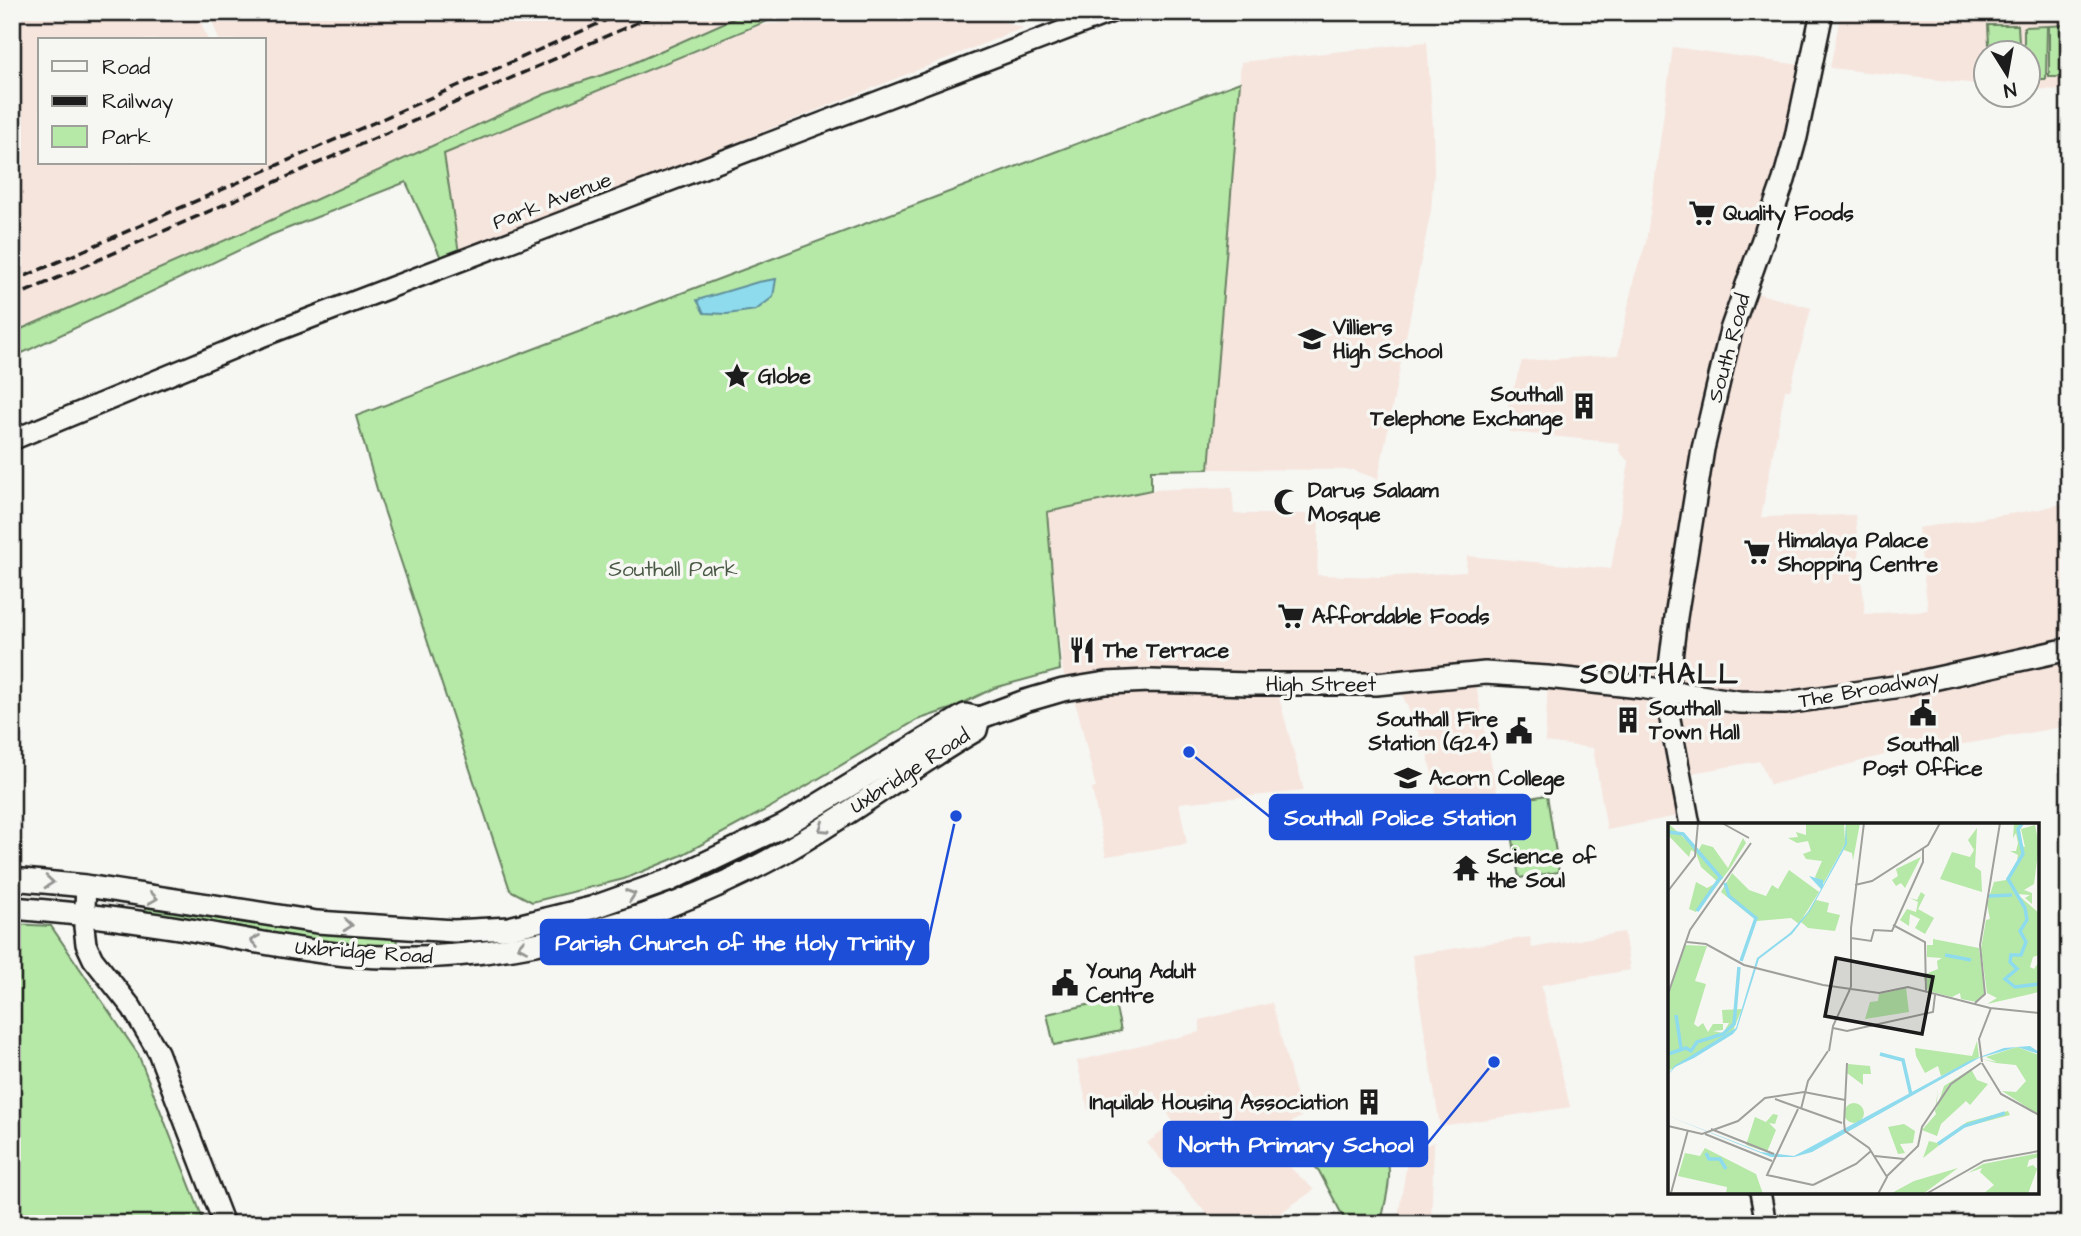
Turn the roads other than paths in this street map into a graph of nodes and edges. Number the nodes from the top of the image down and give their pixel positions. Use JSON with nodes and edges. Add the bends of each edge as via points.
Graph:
{"nodes":[{"id":1,"x":1112,"y":12,"type":"edge"},
{"id":2,"x":1822,"y":12,"type":"edge"},
{"id":3,"x":12,"y":440,"type":"edge"},
{"id":4,"x":2069,"y":649,"type":"edge"},
{"id":5,"x":1667,"y":691,"type":"junction"},
{"id":6,"x":979,"y":718,"type":"junction"},
{"id":7,"x":1690,"y":823,"type":"edge"},
{"id":8,"x":753,"y":841,"type":"junction"},
{"id":9,"x":763,"y":863,"type":"junction"},
{"id":10,"x":12,"y":879,"type":"edge"},
{"id":11,"x":86,"y":886,"type":"junction"},
{"id":12,"x":12,"y":908,"type":"edge"},
{"id":13,"x":84,"y":915,"type":"junction"},
{"id":14,"x":406,"y":929,"type":"junction"},
{"id":15,"x":406,"y":957,"type":"junction"},
{"id":16,"x":1760,"y":1194,"type":"edge"},
{"id":17,"x":224,"y":1224,"type":"edge"},
{"id":18,"x":1766,"y":1224,"type":"edge"}],
"edges":[{"from":1,"to":3,"type":"street","name":"Park Avenue","via":[[261,337]]},
{"from":2,"to":5,"type":"main road","name":"South Road","via":[[1796,137],[1733,322],[1703,449]]},
{"from":4,"to":5,"type":"main road","name":"The Broadway","via":[[1820,699],[1762,704]]},
{"from":5,"to":6,"type":"main road","name":"High Street","via":[[1485,673],[1376,684],[1150,681],[1063,690]]},
{"from":5,"to":7,"type":"street"},
{"from":6,"to":8,"type":"main road","name":"Uxbridge Road","via":[[965,715]]},
{"from":6,"to":9,"type":"main road","name":"Uxbridge Road","one_way":true,"via":[[976,730]]},
{"from":8,"to":9,"type":"main road"},
{"from":14,"to":8,"type":"main road","name":"Uxbridge Road","one_way":true,"via":[[490,930],[548,919],[632,895]]},
{"from":9,"to":15,"type":"main road","name":"Uxbridge Road","one_way":true,"via":[[658,909],[572,935],[453,957]]},
{"from":10,"to":11,"type":"main road","name":"Uxbridge Road","one_way":true},
{"from":11,"to":13,"type":"street"},
{"from":11,"to":14,"type":"main road","name":"Uxbridge Road","one_way":true,"via":[[317,922]]},
{"from":12,"to":13,"type":"main road","name":"Uxbridge Road"},
{"from":15,"to":13,"type":"main road","name":"Uxbridge Road","one_way":true,"via":[[305,950]]},
{"from":13,"to":17,"type":"street","via":[[93,959],[132,1008],[158,1052]]},
{"from":14,"to":15,"type":"main road"},
{"from":16,"to":18,"type":"street"}]}
